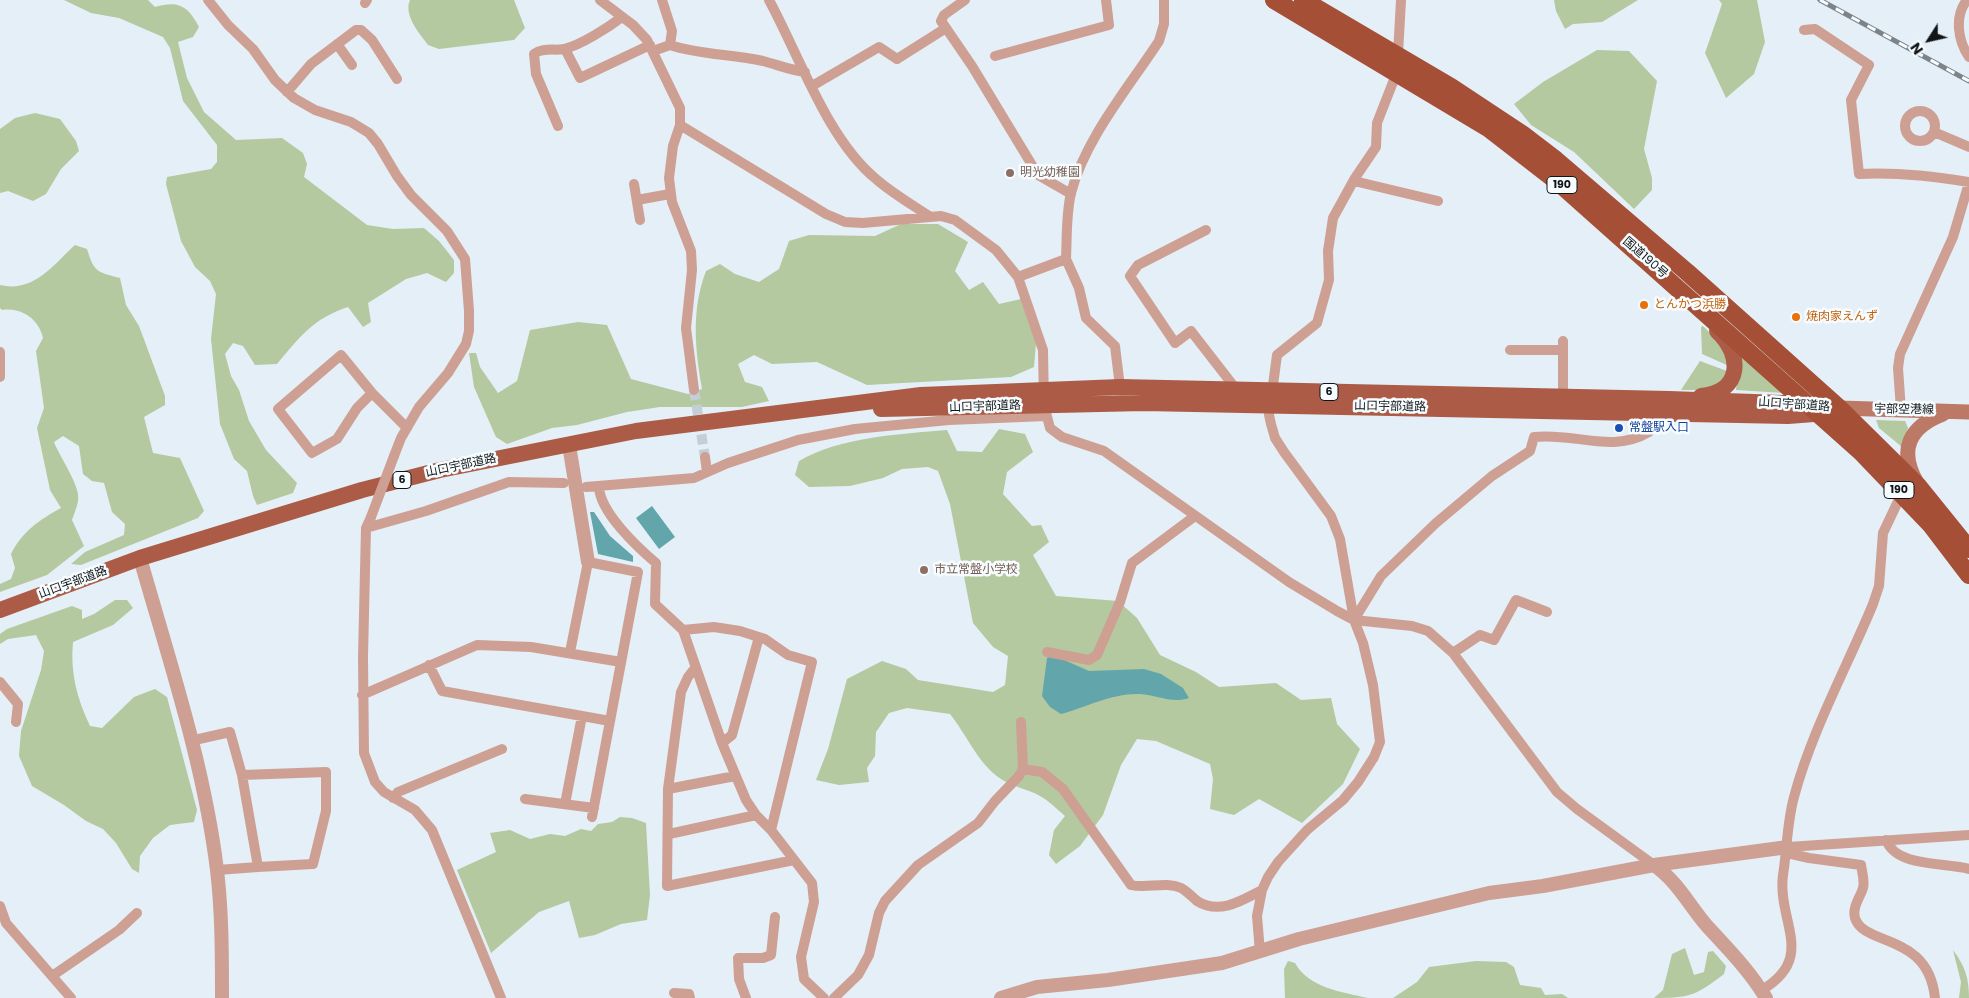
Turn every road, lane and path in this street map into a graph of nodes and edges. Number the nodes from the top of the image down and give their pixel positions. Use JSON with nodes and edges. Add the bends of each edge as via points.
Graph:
{"nodes":[{"id":1,"x":208,"y":0,"type":"edge"},
{"id":2,"x":600,"y":0,"type":"edge"},
{"id":3,"x":662,"y":0,"type":"edge"},
{"id":4,"x":769,"y":0,"type":"edge"},
{"id":5,"x":964,"y":0,"type":"edge"},
{"id":6,"x":1106,"y":0,"type":"edge"},
{"id":7,"x":1164,"y":0,"type":"edge"},
{"id":8,"x":1274,"y":0,"type":"edge"},
{"id":9,"x":1303,"y":0,"type":"edge"},
{"id":10,"x":1401,"y":0,"type":"edge"},
{"id":11,"x":1967,"y":0,"type":"edge"},
{"id":12,"x":622,"y":17,"type":"junction"},
{"id":13,"x":946,"y":28,"type":"junction"},
{"id":14,"x":1804,"y":30,"type":"dead end"},
{"id":15,"x":338,"y":44,"type":"junction"},
{"id":16,"x":670,"y":45,"type":"junction"},
{"id":17,"x":565,"y":48,"type":"junction"},
{"id":18,"x":651,"y":48,"type":"junction"},
{"id":19,"x":995,"y":56,"type":"dead end"},
{"id":20,"x":1969,"y":57,"type":"edge"},
{"id":21,"x":1397,"y":64,"type":"junction"},
{"id":22,"x":352,"y":65,"type":"dead end"},
{"id":23,"x":805,"y":72,"type":"junction"},
{"id":24,"x":397,"y":79,"type":"dead end"},
{"id":25,"x":812,"y":86,"type":"junction"},
{"id":26,"x":287,"y":92,"type":"junction"},
{"id":27,"x":680,"y":125,"type":"junction"},
{"id":28,"x":558,"y":126,"type":"dead end"},
{"id":29,"x":1934,"y":132,"type":"dead end"},
{"id":30,"x":1969,"y":147,"type":"edge"},
{"id":31,"x":1354,"y":181,"type":"junction"},
{"id":32,"x":1969,"y":182,"type":"edge"},
{"id":33,"x":634,"y":184,"type":"dead end"},
{"id":34,"x":670,"y":194,"type":"junction"},
{"id":35,"x":1071,"y":194,"type":"junction"},
{"id":36,"x":637,"y":200,"type":"junction"},
{"id":37,"x":1438,"y":201,"type":"dead end"},
{"id":38,"x":929,"y":216,"type":"junction"},
{"id":39,"x":640,"y":220,"type":"dead end"},
{"id":40,"x":1206,"y":230,"type":"dead end"},
{"id":41,"x":1066,"y":259,"type":"junction"},
{"id":42,"x":1661,"y":272,"type":"junction"},
{"id":43,"x":1018,"y":277,"type":"junction"},
{"id":44,"x":1510,"y":350,"type":"dead end"},
{"id":45,"x":0,"y":352,"type":"edge"},
{"id":46,"x":0,"y":377,"type":"edge"},
{"id":47,"x":1120,"y":387,"type":"junction"},
{"id":48,"x":1236,"y":389,"type":"junction"},
{"id":49,"x":694,"y":390,"type":"tunnel mouth"},
{"id":50,"x":372,"y":394,"type":"junction"},
{"id":51,"x":1563,"y":396,"type":"junction"},
{"id":52,"x":1271,"y":397,"type":"junction"},
{"id":53,"x":1669,"y":399,"type":"junction"},
{"id":54,"x":1045,"y":403,"type":"junction"},
{"id":55,"x":1839,"y":408,"type":"junction"},
{"id":56,"x":1814,"y":409,"type":"junction"},
{"id":57,"x":1901,"y":410,"type":"junction"},
{"id":58,"x":1949,"y":411,"type":"junction"},
{"id":59,"x":1969,"y":412,"type":"edge"},
{"id":60,"x":1652,"y":413,"type":"junction"},
{"id":61,"x":407,"y":428,"type":"junction"},
{"id":62,"x":569,"y":445,"type":"junction"},
{"id":63,"x":705,"y":458,"type":"tunnel mouth"},
{"id":64,"x":707,"y":472,"type":"junction"},
{"id":65,"x":564,"y":483,"type":"dead end"},
{"id":66,"x":1918,"y":486,"type":"junction"},
{"id":67,"x":586,"y":487,"type":"dead end"},
{"id":68,"x":599,"y":487,"type":"junction"},
{"id":69,"x":1902,"y":493,"type":"junction"},
{"id":70,"x":1195,"y":516,"type":"junction"},
{"id":71,"x":366,"y":528,"type":"junction"},
{"id":72,"x":1969,"y":549,"type":"edge"},
{"id":73,"x":140,"y":558,"type":"junction"},
{"id":74,"x":588,"y":562,"type":"junction"},
{"id":75,"x":1969,"y":575,"type":"edge"},
{"id":76,"x":0,"y":610,"type":"edge"},
{"id":77,"x":1547,"y":612,"type":"dead end"},
{"id":78,"x":1354,"y":620,"type":"junction"},
{"id":79,"x":683,"y":630,"type":"junction"},
{"id":80,"x":759,"y":637,"type":"junction"},
{"id":81,"x":570,"y":652,"type":"junction"},
{"id":82,"x":1047,"y":652,"type":"dead end"},
{"id":83,"x":1453,"y":653,"type":"junction"},
{"id":84,"x":621,"y":662,"type":"junction"},
{"id":85,"x":429,"y":665,"type":"junction"},
{"id":86,"x":695,"y":668,"type":"junction"},
{"id":87,"x":2,"y":688,"type":"edge"},
{"id":88,"x":362,"y":695,"type":"junction"},
{"id":89,"x":582,"y":716,"type":"junction"},
{"id":90,"x":610,"y":721,"type":"junction"},
{"id":91,"x":16,"y":722,"type":"dead end"},
{"id":92,"x":1020,"y":722,"type":"dead end"},
{"id":93,"x":190,"y":741,"type":"junction"},
{"id":94,"x":722,"y":743,"type":"junction"},
{"id":95,"x":502,"y":749,"type":"dead end"},
{"id":96,"x":1023,"y":769,"type":"junction"},
{"id":97,"x":242,"y":775,"type":"junction"},
{"id":98,"x":735,"y":776,"type":"junction"},
{"id":99,"x":668,"y":789,"type":"junction"},
{"id":100,"x":393,"y":798,"type":"junction"},
{"id":101,"x":525,"y":799,"type":"dead end"},
{"id":102,"x":565,"y":804,"type":"junction"},
{"id":103,"x":756,"y":815,"type":"junction"},
{"id":104,"x":771,"y":830,"type":"junction"},
{"id":105,"x":669,"y":834,"type":"junction"},
{"id":106,"x":1969,"y":835,"type":"edge"},
{"id":107,"x":1886,"y":840,"type":"junction"},
{"id":108,"x":1787,"y":850,"type":"junction"},
{"id":109,"x":794,"y":860,"type":"junction"},
{"id":110,"x":1654,"y":865,"type":"junction"},
{"id":111,"x":258,"y":867,"type":"junction"},
{"id":112,"x":217,"y":870,"type":"junction"},
{"id":113,"x":1969,"y":870,"type":"edge"},
{"id":114,"x":1262,"y":890,"type":"junction"},
{"id":115,"x":0,"y":906,"type":"edge"},
{"id":116,"x":137,"y":913,"type":"dead end"},
{"id":117,"x":775,"y":917,"type":"dead end"},
{"id":118,"x":1260,"y":952,"type":"junction"},
{"id":119,"x":52,"y":976,"type":"junction"},
{"id":120,"x":674,"y":993,"type":"dead end"},
{"id":121,"x":1764,"y":994,"type":"edge"},
{"id":122,"x":71,"y":998,"type":"edge"},
{"id":123,"x":222,"y":998,"type":"edge"},
{"id":124,"x":501,"y":998,"type":"edge"},
{"id":125,"x":690,"y":998,"type":"edge"},
{"id":126,"x":746,"y":998,"type":"edge"},
{"id":127,"x":824,"y":998,"type":"edge"},
{"id":128,"x":834,"y":998,"type":"edge"},
{"id":129,"x":1001,"y":998,"type":"edge"},
{"id":130,"x":1936,"y":998,"type":"edge"}],
"edges":[{"from":1,"to":26,"type":"street"},
{"from":2,"to":12,"type":"street"},
{"from":3,"to":16,"type":"street","via":[[672,30]]},
{"from":4,"to":23,"type":"street"},
{"from":5,"to":13,"type":"street","via":[[944,15],[941,21]]},
{"from":6,"to":19,"type":"street","via":[[1109,25]]},
{"from":7,"to":35,"type":"street","via":[[1164,24],[1159,40],[1095,137]]},
{"from":8,"to":21,"type":"highway","name":"国道190号","number":"190"},
{"from":9,"to":21,"type":"highway","name":"国道190号","number":"190"},
{"from":10,"to":21,"type":"street"},
{"from":11,"to":20,"type":"street","via":[[1959,27],[1960,38]]},
{"from":12,"to":17,"type":"street"},
{"from":12,"to":18,"type":"street","via":[[633,25]]},
{"from":13,"to":25,"type":"street","via":[[897,59],[879,47]]},
{"from":13,"to":35,"type":"street","via":[[1038,175]]},
{"from":14,"to":32,"type":"street","via":[[1815,29],[1869,65],[1851,100],[1859,174],[1927,175]]},
{"from":15,"to":22,"type":"street"},
{"from":15,"to":24,"type":"street","via":[[356,30],[361,30],[372,40]]},
{"from":15,"to":26,"type":"street","via":[[311,64]]},
{"from":16,"to":18,"type":"street"},
{"from":16,"to":23,"type":"street","via":[[684,50],[763,61]]},
{"from":17,"to":18,"type":"street","via":[[580,78]]},
{"from":17,"to":28,"type":"street","via":[[534,54],[536,74]]},
{"from":18,"to":27,"type":"street","via":[[680,108]]},
{"from":21,"to":31,"type":"street","via":[[1377,123],[1376,147]]},
{"from":21,"to":42,"type":"highway","name":"国道190号","number":"190","via":[[1520,152]]},
{"from":21,"to":55,"type":"highway","name":"国道190号","number":"190","via":[[1487,110],[1556,160]]},
{"from":23,"to":25,"type":"street"},
{"from":25,"to":38,"type":"street","via":[[853,155],[875,179]]},
{"from":26,"to":61,"type":"street","via":[[305,105],[351,122],[369,133],[411,195],[447,231],[465,259],[469,311],[466,344],[460,357],[419,407]]},
{"from":27,"to":34,"type":"street","via":[[671,160]]},
{"from":27,"to":38,"type":"street","via":[[826,214],[845,222]]},
{"from":29,"to":30,"type":"street"},
{"from":31,"to":37,"type":"street"},
{"from":31,"to":52,"type":"street","via":[[1332,224],[1328,251],[1329,280],[1317,323],[1277,355]]},
{"from":32,"to":57,"type":"street","via":[[1953,237],[1900,354]]},
{"from":33,"to":36,"type":"street"},
{"from":34,"to":36,"type":"street"},
{"from":34,"to":49,"type":"street","via":[[691,251],[686,328]]},
{"from":35,"to":41,"type":"street"},
{"from":36,"to":39,"type":"street"},
{"from":38,"to":43,"type":"street","via":[[955,220],[996,250]]},
{"from":40,"to":48,"type":"street","via":[[1138,265],[1130,276],[1174,343],[1191,331]]},
{"from":41,"to":43,"type":"street"},
{"from":41,"to":47,"type":"street","via":[[1079,288],[1086,318],[1115,346]]},
{"from":42,"to":53,"type":"main road","via":[[1682,299],[1726,339],[1734,354],[1736,369],[1722,389],[1708,395]]},
{"from":42,"to":56,"type":"highway","name":"国道190号","number":"190"},
{"from":43,"to":54,"type":"street","via":[[1043,350]]},
{"from":44,"to":51,"type":"street","via":[[1562,346]]},
{"from":45,"to":46,"type":"street"},
{"from":47,"to":48,"type":"main road","name":"山口宇部道路","number":"6"},
{"from":47,"to":54,"type":"main road","name":"山口宇部道路","number":"6"},
{"from":48,"to":52,"type":"main road","name":"山口宇部道路","number":"6"},
{"from":50,"to":50,"type":"street","via":[[357,408],[337,439],[312,453],[278,409],[340,355]]},
{"from":50,"to":61,"type":"street"},
{"from":51,"to":52,"type":"main road","name":"山口宇部道路","number":"6"},
{"from":51,"to":53,"type":"main road","name":"山口宇部道路","number":"6"},
{"from":52,"to":54,"type":"main road","name":"山口宇部道路","number":"6","via":[[1144,403]]},
{"from":52,"to":60,"type":"main road","name":"山口宇部道路","number":"6"},
{"from":52,"to":78,"type":"street","via":[[1269,415],[1275,438],[1331,516],[1336,528]]},
{"from":53,"to":56,"type":"main road","name":"山口宇部道路","number":"6"},
{"from":54,"to":62,"type":"main road","name":"山口宇部道路","number":"6","via":[[921,395],[685,424]]},
{"from":54,"to":64,"type":"street","via":[[949,420],[855,429],[798,440]]},
{"from":54,"to":70,"type":"street","via":[[1050,428],[1062,437],[1104,450]]},
{"from":55,"to":56,"type":"main road","name":"山口宇部道路","number":"6"},
{"from":55,"to":57,"type":"main road","name":"宇部空港線"},
{"from":55,"to":66,"type":"highway","name":"国道190号","number":"190"},
{"from":56,"to":60,"type":"main road","name":"山口宇部道路","number":"6","via":[[1788,416]]},
{"from":56,"to":69,"type":"highway","name":"国道190号","number":"190"},
{"from":57,"to":58,"type":"main road","name":"宇部空港線"},
{"from":58,"to":59,"type":"main road","name":"宇部空港線"},
{"from":58,"to":66,"type":"main road","via":[[1927,420],[1914,432],[1909,443],[1908,464]]},
{"from":60,"to":78,"type":"street","via":[[1649,432],[1635,440],[1607,442],[1545,435],[1534,437],[1530,451],[1492,476],[1436,523],[1381,576]]},
{"from":61,"to":71,"type":"street","bridge":true},
{"from":62,"to":73,"type":"main road","name":"山口宇部道路","number":"6","via":[[431,472]]},
{"from":62,"to":74,"type":"street"},
{"from":63,"to":64,"type":"street"},
{"from":64,"to":68,"type":"street","via":[[694,478]]},
{"from":65,"to":71,"type":"street","via":[[509,482]]},
{"from":66,"to":72,"type":"highway","name":"国道190号","number":"190"},
{"from":67,"to":68,"type":"street"},
{"from":68,"to":79,"type":"street","via":[[604,507],[637,547],[656,563],[655,604]]},
{"from":69,"to":75,"type":"highway","name":"国道190号","number":"190"},
{"from":69,"to":108,"type":"street","via":[[1883,533],[1879,586],[1873,604],[1802,770],[1793,799]]},
{"from":70,"to":78,"type":"street","via":[[1289,582]]},
{"from":70,"to":82,"type":"street","via":[[1132,563],[1120,602],[1097,655],[1089,660]]},
{"from":71,"to":88,"type":"street"},
{"from":73,"to":76,"type":"main road","name":"山口宇部道路","number":"6"},
{"from":73,"to":93,"type":"street"},
{"from":74,"to":81,"type":"street"},
{"from":74,"to":84,"type":"street","via":[[638,572]]},
{"from":77,"to":83,"type":"street","via":[[1516,600],[1494,640],[1480,635]]},
{"from":78,"to":83,"type":"street","via":[[1412,626],[1428,631]]},
{"from":78,"to":114,"type":"street","via":[[1373,685],[1380,742],[1358,782],[1278,862]]},
{"from":79,"to":80,"type":"street","via":[[714,627]]},
{"from":79,"to":86,"type":"street"},
{"from":80,"to":94,"type":"street","via":[[732,735]]},
{"from":80,"to":104,"type":"street","via":[[788,655],[812,662]]},
{"from":81,"to":84,"type":"street"},
{"from":81,"to":85,"type":"street","via":[[477,645]]},
{"from":83,"to":110,"type":"street","via":[[1557,792]]},
{"from":84,"to":90,"type":"street"},
{"from":85,"to":88,"type":"street"},
{"from":85,"to":89,"type":"street","via":[[442,691]]},
{"from":86,"to":94,"type":"street"},
{"from":86,"to":99,"type":"street","via":[[681,692]]},
{"from":87,"to":91,"type":"street","via":[[18,704]]},
{"from":88,"to":100,"type":"street","via":[[363,746],[369,771],[375,782]]},
{"from":89,"to":90,"type":"street"},
{"from":89,"to":102,"type":"street"},
{"from":90,"to":102,"type":"street","via":[[593,813]]},
{"from":92,"to":96,"type":"street"},
{"from":93,"to":97,"type":"street","via":[[230,732]]},
{"from":93,"to":112,"type":"street"},
{"from":94,"to":98,"type":"street"},
{"from":95,"to":100,"type":"street","via":[[398,792]]},
{"from":96,"to":114,"type":"street","via":[[1042,772],[1063,789],[1131,885],[1182,888],[1210,907],[1239,902]]},
{"from":96,"to":128,"type":"street","via":[[978,823],[918,865],[885,901],[870,955],[858,975]]},
{"from":97,"to":111,"type":"street"},
{"from":97,"to":111,"type":"street","via":[[326,772],[326,811],[313,864]]},
{"from":98,"to":99,"type":"street"},
{"from":98,"to":103,"type":"street"},
{"from":99,"to":105,"type":"street"},
{"from":100,"to":124,"type":"street","via":[[414,810],[432,830]]},
{"from":101,"to":102,"type":"street"},
{"from":103,"to":104,"type":"street"},
{"from":103,"to":105,"type":"street"},
{"from":104,"to":109,"type":"street"},
{"from":105,"to":109,"type":"street","via":[[667,886]]},
{"from":106,"to":107,"type":"street"},
{"from":107,"to":108,"type":"street"},
{"from":107,"to":113,"type":"street","via":[[1888,845],[1913,862]]},
{"from":108,"to":110,"type":"street"},
{"from":108,"to":121,"type":"street","via":[[1782,891],[1793,948],[1791,959]]},
{"from":108,"to":130,"type":"street","via":[[1808,858],[1861,865],[1863,887],[1856,903],[1855,917],[1861,927],[1905,947],[1916,956],[1927,969]]},
{"from":109,"to":127,"type":"street","via":[[812,883],[814,894],[801,957],[804,979]]},
{"from":110,"to":118,"type":"street","via":[[1489,893],[1299,939]]},
{"from":110,"to":121,"type":"street","via":[[1676,884]]},
{"from":111,"to":112,"type":"street"},
{"from":112,"to":123,"type":"street","via":[[222,929]]},
{"from":114,"to":118,"type":"street","via":[[1257,916]]},
{"from":115,"to":119,"type":"street","via":[[6,923]]},
{"from":116,"to":119,"type":"street","via":[[119,930]]},
{"from":117,"to":126,"type":"street","via":[[771,955],[738,958],[739,979]]},
{"from":118,"to":129,"type":"street","via":[[1214,964],[1025,989]]},
{"from":119,"to":122,"type":"street"},
{"from":120,"to":125,"type":"street","via":[[689,994]]}]}
